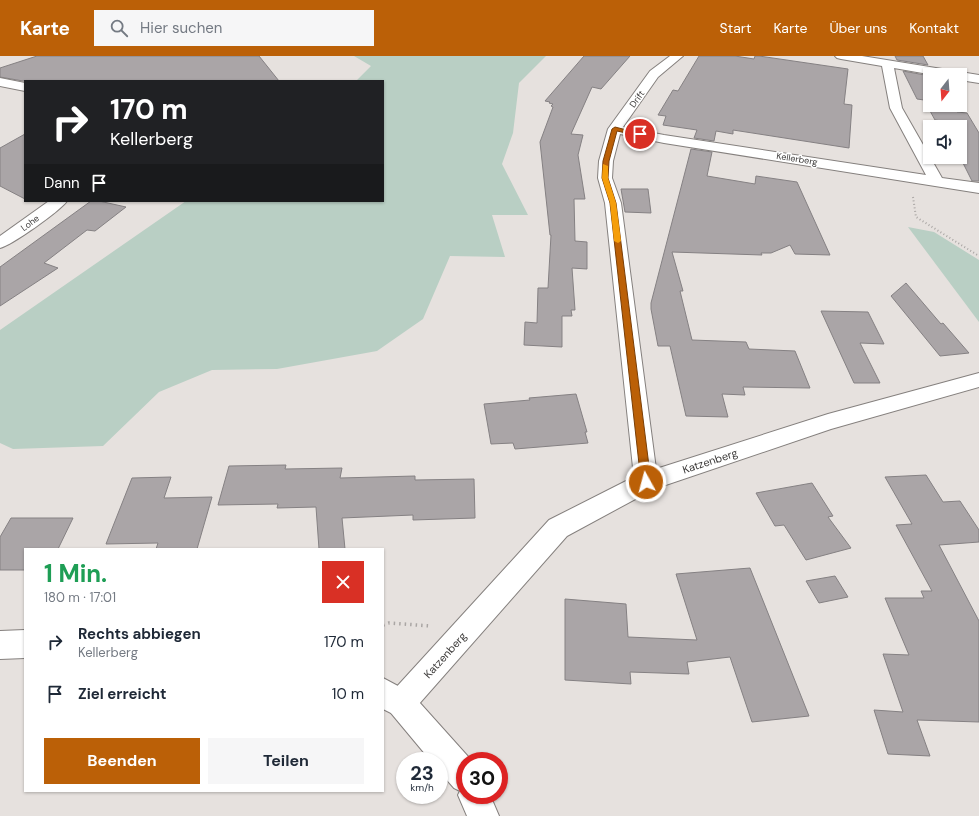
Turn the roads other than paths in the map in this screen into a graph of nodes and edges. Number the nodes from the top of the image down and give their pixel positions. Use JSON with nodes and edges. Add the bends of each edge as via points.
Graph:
{"nodes":[{"id":1,"x":677,"y":56,"type":"edge"},
{"id":2,"x":841,"y":56,"type":"edge"},
{"id":3,"x":888,"y":63,"type":"junction"},
{"id":4,"x":923,"y":69,"type":"edge"},
{"id":5,"x":967,"y":77,"type":"edge"},
{"id":6,"x":979,"y":79,"type":"edge"},
{"id":7,"x":0,"y":82,"type":"edge"},
{"id":8,"x":24,"y":87,"type":"edge"},
{"id":9,"x":615,"y":129,"type":"junction"},
{"id":10,"x":936,"y":181,"type":"junction"},
{"id":11,"x":979,"y":188,"type":"edge"},
{"id":12,"x":58,"y":202,"type":"edge"},
{"id":13,"x":0,"y":243,"type":"edge"},
{"id":14,"x":979,"y":380,"type":"edge"},
{"id":15,"x":646,"y":482,"type":"junction"},
{"id":16,"x":24,"y":644,"type":"edge"},
{"id":17,"x":0,"y":645,"type":"edge"},
{"id":18,"x":392,"y":698,"type":"edge"},
{"id":19,"x":456,"y":767,"type":"edge"},
{"id":20,"x":478,"y":804,"type":"edge"},
{"id":21,"x":483,"y":816,"type":"edge"}],
"edges":[{"from":1,"to":9,"type":"street","name":"Drift","via":[[654,74]]},
{"from":2,"to":3,"type":"street"},
{"from":3,"to":4,"type":"street"},
{"from":3,"to":10,"type":"street","via":[[896,108]]},
{"from":5,"to":6,"type":"street"},
{"from":7,"to":8,"type":"street"},
{"from":9,"to":10,"type":"street","name":"Kellerberg","via":[[664,139]]},
{"from":9,"to":15,"type":"street","name":"Drift","via":[[606,161],[605,178],[613,203]]},
{"from":10,"to":11,"type":"street","name":"Kellerberg"},
{"from":12,"to":13,"type":"street","name":"Lohe"},
{"from":14,"to":15,"type":"street","name":"Katzenberg","via":[[828,422]]},
{"from":15,"to":18,"type":"street","name":"Katzenberg","via":[[558,528],[467,630]]},
{"from":16,"to":17,"type":"street"},
{"from":18,"to":19,"type":"street"},
{"from":20,"to":21,"type":"street"}]}
